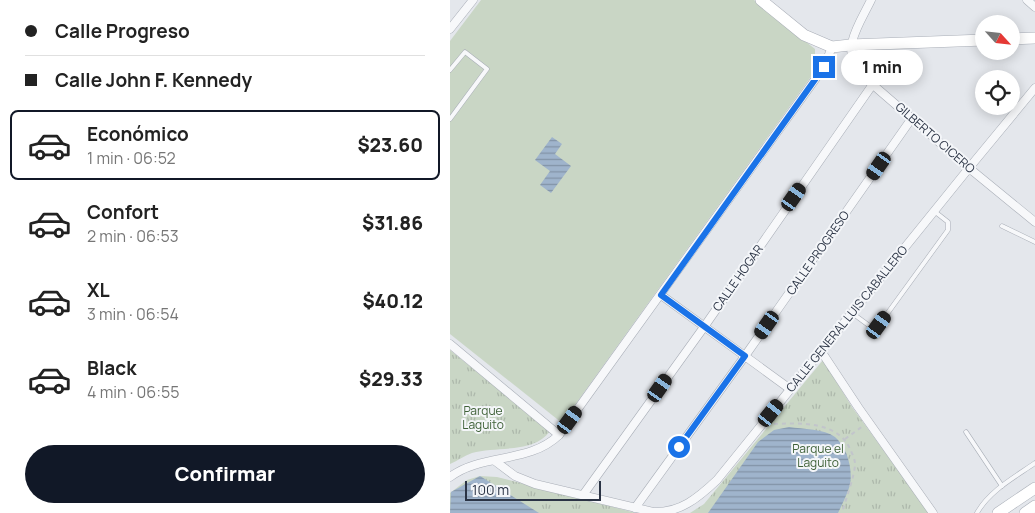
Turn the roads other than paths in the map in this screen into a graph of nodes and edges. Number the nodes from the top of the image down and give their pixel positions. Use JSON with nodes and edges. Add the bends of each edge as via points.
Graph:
{"nodes":[{"id":1,"x":473,"y":0,"type":"edge"},
{"id":2,"x":871,"y":0,"type":"edge"},
{"id":3,"x":1027,"y":0,"type":"edge"},
{"id":4,"x":764,"y":1,"type":"edge"},
{"id":5,"x":1035,"y":7,"type":"edge"},
{"id":6,"x":450,"y":29,"type":"edge"},
{"id":7,"x":1035,"y":38,"type":"edge"},
{"id":8,"x":1020,"y":39,"type":"edge"},
{"id":9,"x":975,"y":40,"type":"edge"},
{"id":10,"x":850,"y":45,"type":"junction"},
{"id":11,"x":832,"y":48,"type":"junction"},
{"id":12,"x":450,"y":70,"type":"edge"},
{"id":13,"x":873,"y":84,"type":"junction"},
{"id":14,"x":1035,"y":88,"type":"edge"},
{"id":15,"x":912,"y":118,"type":"junction"},
{"id":16,"x":450,"y":119,"type":"edge"},
{"id":17,"x":969,"y":168,"type":"junction"},
{"id":18,"x":934,"y":212,"type":"junction"},
{"id":19,"x":1035,"y":222,"type":"edge"},
{"id":20,"x":1002,"y":226,"type":"dead end"},
{"id":21,"x":1035,"y":242,"type":"edge"},
{"id":22,"x":661,"y":295,"type":"junction"},
{"id":23,"x":852,"y":312,"type":"junction"},
{"id":24,"x":704,"y":327,"type":"junction"},
{"id":25,"x":450,"y":344,"type":"edge"},
{"id":26,"x":821,"y":351,"type":"junction"},
{"id":27,"x":745,"y":356,"type":"junction"},
{"id":28,"x":790,"y":389,"type":"junction"},
{"id":29,"x":966,"y":432,"type":"dead end"},
{"id":30,"x":559,"y":435,"type":"junction"},
{"id":31,"x":495,"y":461,"type":"junction"},
{"id":32,"x":1035,"y":462,"type":"edge"},
{"id":33,"x":450,"y":477,"type":"edge"},
{"id":34,"x":1002,"y":486,"type":"junction"},
{"id":35,"x":1035,"y":488,"type":"edge"},
{"id":36,"x":584,"y":495,"type":"junction"},
{"id":37,"x":1035,"y":506,"type":"edge"},
{"id":38,"x":635,"y":508,"type":"junction"},
{"id":39,"x":1004,"y":511,"type":"edge"},
{"id":40,"x":934,"y":513,"type":"edge"},
{"id":41,"x":977,"y":513,"type":"edge"},
{"id":42,"x":1025,"y":513,"type":"edge"}],
"edges":[{"from":1,"to":6,"type":"street"},
{"from":2,"to":10,"type":"street"},
{"from":3,"to":5,"type":"street"},
{"from":4,"to":11,"type":"street","via":[[804,35]]},
{"from":7,"to":8,"type":"street"},
{"from":9,"to":10,"type":"street"},
{"from":10,"to":11,"type":"street"},
{"from":10,"to":13,"type":"street","name":"GILBERTO CICERO","via":[[852,63]]},
{"from":11,"to":22,"type":"street","via":[[824,67]]},
{"from":12,"to":16,"type":"lane","via":[[464,52],[487,70]]},
{"from":13,"to":15,"type":"street","name":"GILBERTO CICERO"},
{"from":13,"to":24,"type":"street","name":"CALLE HOGAR"},
{"from":14,"to":17,"type":"street","name":"CALLE GENERAL LUIS CABALLERO"},
{"from":15,"to":17,"type":"street","name":"GILBERTO CICERO"},
{"from":15,"to":27,"type":"street","name":"CALLE PROGRESO"},
{"from":17,"to":18,"type":"street","name":"CALLE GENERAL LUIS CABALLERO"},
{"from":17,"to":19,"type":"street","name":"GILBERTO CICERO"},
{"from":18,"to":23,"type":"street","name":"CALLE GENERAL LUIS CABALLERO"},
{"from":18,"to":23,"type":"lane","via":[[948,222],[948,230],[879,325],[871,327]]},
{"from":20,"to":21,"type":"lane"},
{"from":22,"to":24,"type":"street"},
{"from":22,"to":30,"type":"street"},
{"from":23,"to":26,"type":"street","name":"CALLE GENERAL LUIS CABALLERO"},
{"from":24,"to":27,"type":"street"},
{"from":24,"to":36,"type":"street","name":"CALLE HOGAR"},
{"from":25,"to":30,"type":"street"},
{"from":26,"to":28,"type":"street","name":"CALLE GENERAL LUIS CABALLERO"},
{"from":26,"to":40,"type":"street"},
{"from":27,"to":28,"type":"street"},
{"from":27,"to":38,"type":"street","name":"CALLE PROGRESO"},
{"from":28,"to":38,"type":"street","name":"CALLE GENERAL LUIS CABALLERO","via":[[717,480],[698,498],[687,505],[660,512]]},
{"from":29,"to":34,"type":"lane"},
{"from":30,"to":31,"type":"street","via":[[536,451]]},
{"from":31,"to":33,"type":"street","via":[[472,466]]},
{"from":31,"to":36,"type":"street","name":"CALLE GENERAL LUIS CABALLERO","via":[[528,482]]},
{"from":32,"to":34,"type":"lane"},
{"from":34,"to":41,"type":"lane"},
{"from":35,"to":39,"type":"street"},
{"from":36,"to":38,"type":"street","name":"CALLE GENERAL LUIS CABALLERO"},
{"from":37,"to":42,"type":"street"}]}
